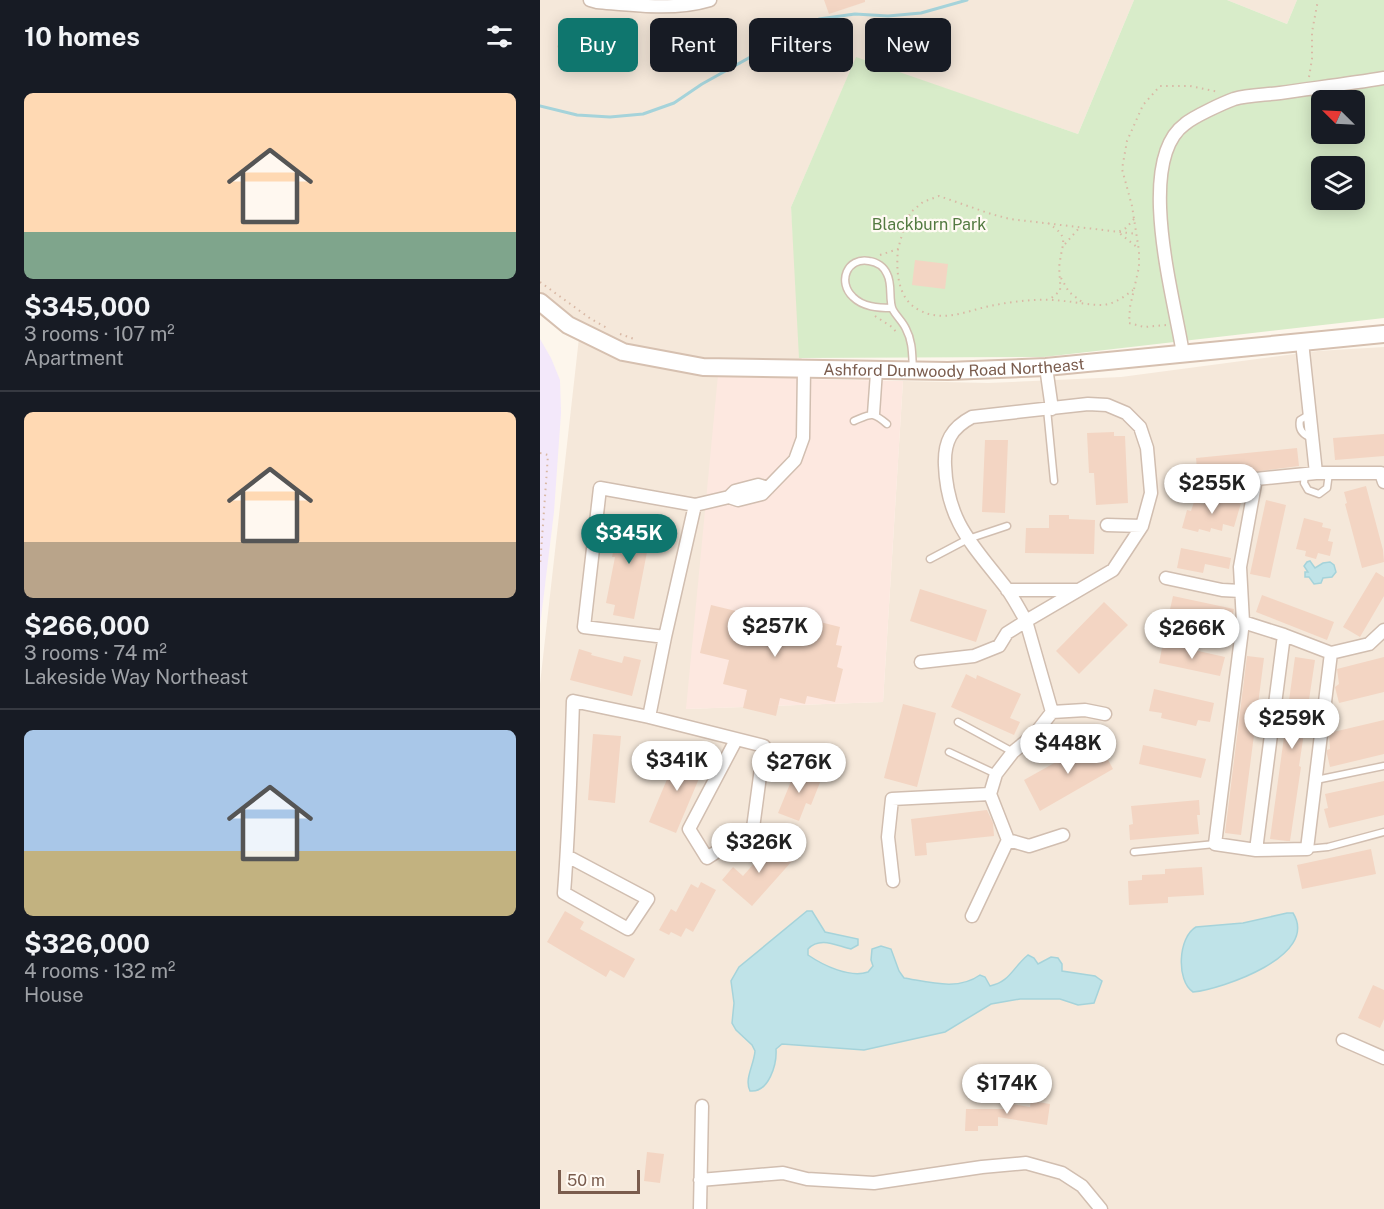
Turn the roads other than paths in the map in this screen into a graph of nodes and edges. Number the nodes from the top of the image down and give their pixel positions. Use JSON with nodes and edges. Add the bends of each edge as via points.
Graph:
{"nodes":[{"id":1,"x":590,"y":0,"type":"edge"},
{"id":2,"x":710,"y":0,"type":"edge"},
{"id":3,"x":1384,"y":78,"type":"edge"},
{"id":4,"x":540,"y":302,"type":"edge"},
{"id":5,"x":892,"y":308,"type":"junction"},
{"id":6,"x":1384,"y":334,"type":"edge"},
{"id":7,"x":1302,"y":342,"type":"junction"},
{"id":8,"x":1183,"y":354,"type":"junction"},
{"id":9,"x":1046,"y":367,"type":"junction"},
{"id":10,"x":804,"y":369,"type":"junction"},
{"id":11,"x":876,"y":370,"type":"junction"},
{"id":12,"x":913,"y":370,"type":"junction"},
{"id":13,"x":1049,"y":409,"type":"junction"},
{"id":14,"x":874,"y":414,"type":"junction"},
{"id":15,"x":855,"y":421,"type":"dead end"},
{"id":16,"x":887,"y":424,"type":"dead end"},
{"id":17,"x":1316,"y":473,"type":"junction"},
{"id":18,"x":1256,"y":479,"type":"junction"},
{"id":19,"x":1054,"y":481,"type":"dead end"},
{"id":20,"x":1384,"y":482,"type":"edge"},
{"id":21,"x":1198,"y":487,"type":"dead end"},
{"id":22,"x":695,"y":506,"type":"junction"},
{"id":23,"x":1107,"y":525,"type":"dead end"},
{"id":24,"x":1007,"y":526,"type":"dead end"},
{"id":25,"x":1142,"y":526,"type":"junction"},
{"id":26,"x":968,"y":539,"type":"junction"},
{"id":27,"x":930,"y":560,"type":"dead end"},
{"id":28,"x":1166,"y":578,"type":"dead end"},
{"id":29,"x":1008,"y":590,"type":"junction"},
{"id":30,"x":1081,"y":590,"type":"junction"},
{"id":31,"x":1241,"y":591,"type":"junction"},
{"id":32,"x":1026,"y":621,"type":"junction"},
{"id":33,"x":1243,"y":622,"type":"junction"},
{"id":34,"x":1384,"y":630,"type":"edge"},
{"id":35,"x":1284,"y":635,"type":"junction"},
{"id":36,"x":665,"y":637,"type":"junction"},
{"id":37,"x":1331,"y":653,"type":"junction"},
{"id":38,"x":921,"y":662,"type":"dead end"},
{"id":39,"x":1052,"y":712,"type":"junction"},
{"id":40,"x":1105,"y":714,"type":"dead end"},
{"id":41,"x":649,"y":717,"type":"junction"},
{"id":42,"x":958,"y":722,"type":"dead end"},
{"id":43,"x":736,"y":740,"type":"junction"},
{"id":44,"x":949,"y":752,"type":"dead end"},
{"id":45,"x":1013,"y":752,"type":"junction"},
{"id":46,"x":1384,"y":766,"type":"edge"},
{"id":47,"x":996,"y":774,"type":"junction"},
{"id":48,"x":1316,"y":780,"type":"junction"},
{"id":49,"x":990,"y":794,"type":"junction"},
{"id":50,"x":1384,"y":832,"type":"edge"},
{"id":51,"x":1063,"y":835,"type":"dead end"},
{"id":52,"x":1008,"y":840,"type":"junction"},
{"id":53,"x":1215,"y":844,"type":"junction"},
{"id":54,"x":1307,"y":849,"type":"junction"},
{"id":55,"x":1256,"y":850,"type":"junction"},
{"id":56,"x":1134,"y":852,"type":"dead end"},
{"id":57,"x":567,"y":856,"type":"junction"},
{"id":58,"x":893,"y":881,"type":"dead end"},
{"id":59,"x":972,"y":916,"type":"dead end"},
{"id":60,"x":1343,"y":1040,"type":"dead end"},
{"id":61,"x":1384,"y":1058,"type":"edge"},
{"id":62,"x":702,"y":1106,"type":"dead end"},
{"id":63,"x":700,"y":1180,"type":"junction"},
{"id":64,"x":700,"y":1209,"type":"edge"},
{"id":65,"x":1101,"y":1209,"type":"edge"}],
"edges":[{"from":1,"to":2,"type":"street","via":[[640,6]]},
{"from":3,"to":8,"type":"street","via":[[1234,99],[1184,124],[1173,137],[1161,179],[1161,233]]},
{"from":4,"to":10,"type":"main road","name":"Ashford Dunwoody Road Northeast","via":[[568,325],[623,352],[703,367]]},
{"from":5,"to":5,"type":"lane","via":[[887,274],[877,262],[861,259],[852,264],[845,275],[852,296],[876,308]]},
{"from":5,"to":12,"type":"lane","via":[[907,330]]},
{"from":6,"to":7,"type":"main road","name":"Ashford Dunwoody Road Northeast"},
{"from":7,"to":8,"type":"main road","name":"Ashford Dunwoody Road Northeast"},
{"from":7,"to":17,"type":"street"},
{"from":8,"to":9,"type":"main road","name":"Ashford Dunwoody Road Northeast"},
{"from":9,"to":12,"type":"main road","name":"Ashford Dunwoody Road Northeast"},
{"from":9,"to":13,"type":"street"},
{"from":10,"to":11,"type":"main road","name":"Ashford Dunwoody Road Northeast"},
{"from":10,"to":22,"type":"street","via":[[803,438],[795,460],[762,495],[738,500],[729,497]]},
{"from":11,"to":12,"type":"main road","name":"Ashford Dunwoody Road Northeast"},
{"from":11,"to":14,"type":"lane"},
{"from":13,"to":19,"type":"lane"},
{"from":13,"to":25,"type":"street","via":[[1107,405],[1126,413],[1140,427],[1147,448],[1151,493]]},
{"from":13,"to":26,"type":"street","via":[[972,417],[958,424],[944,452],[948,499]]},
{"from":14,"to":15,"type":"lane"},
{"from":14,"to":16,"type":"lane"},
{"from":17,"to":18,"type":"street"},
{"from":17,"to":20,"type":"street","via":[[1382,473]]},
{"from":18,"to":21,"type":"street"},
{"from":18,"to":31,"type":"street","via":[[1240,567]]},
{"from":22,"to":36,"type":"street"},
{"from":22,"to":36,"type":"street","via":[[600,488],[584,627]]},
{"from":23,"to":25,"type":"street"},
{"from":24,"to":26,"type":"lane"},
{"from":25,"to":30,"type":"street","via":[[1113,570]]},
{"from":26,"to":27,"type":"lane"},
{"from":26,"to":29,"type":"street"},
{"from":28,"to":31,"type":"street"},
{"from":29,"to":30,"type":"street"},
{"from":29,"to":32,"type":"street"},
{"from":30,"to":32,"type":"street"},
{"from":31,"to":33,"type":"street"},
{"from":32,"to":38,"type":"street","via":[[1007,633],[999,646],[974,656]]},
{"from":32,"to":39,"type":"street"},
{"from":33,"to":35,"type":"street"},
{"from":33,"to":53,"type":"street"},
{"from":34,"to":37,"type":"street","via":[[1370,644]]},
{"from":35,"to":37,"type":"street"},
{"from":35,"to":55,"type":"street"},
{"from":36,"to":41,"type":"street"},
{"from":37,"to":48,"type":"street"},
{"from":39,"to":40,"type":"street","via":[[1085,710]]},
{"from":39,"to":45,"type":"street","via":[[1035,734]]},
{"from":41,"to":43,"type":"street"},
{"from":41,"to":57,"type":"street","via":[[573,701]]},
{"from":42,"to":45,"type":"lane"},
{"from":43,"to":43,"type":"street","via":[[764,746],[753,828],[707,858],[689,829]]},
{"from":44,"to":47,"type":"lane"},
{"from":45,"to":47,"type":"street"},
{"from":46,"to":48,"type":"lane"},
{"from":47,"to":49,"type":"street"},
{"from":48,"to":54,"type":"street"},
{"from":49,"to":52,"type":"street"},
{"from":49,"to":58,"type":"street","via":[[892,799],[888,837]]},
{"from":50,"to":54,"type":"lane"},
{"from":51,"to":52,"type":"street","via":[[1029,846]]},
{"from":52,"to":59,"type":"street"},
{"from":53,"to":55,"type":"street"},
{"from":53,"to":56,"type":"lane"},
{"from":54,"to":55,"type":"street"},
{"from":57,"to":57,"type":"street","via":[[564,893],[628,929],[648,899]]},
{"from":60,"to":61,"type":"street"},
{"from":62,"to":63,"type":"street"},
{"from":63,"to":64,"type":"street"},
{"from":63,"to":65,"type":"street","via":[[783,1173],[807,1179],[874,1183],[1026,1163],[1062,1173],[1082,1186]]}]}
